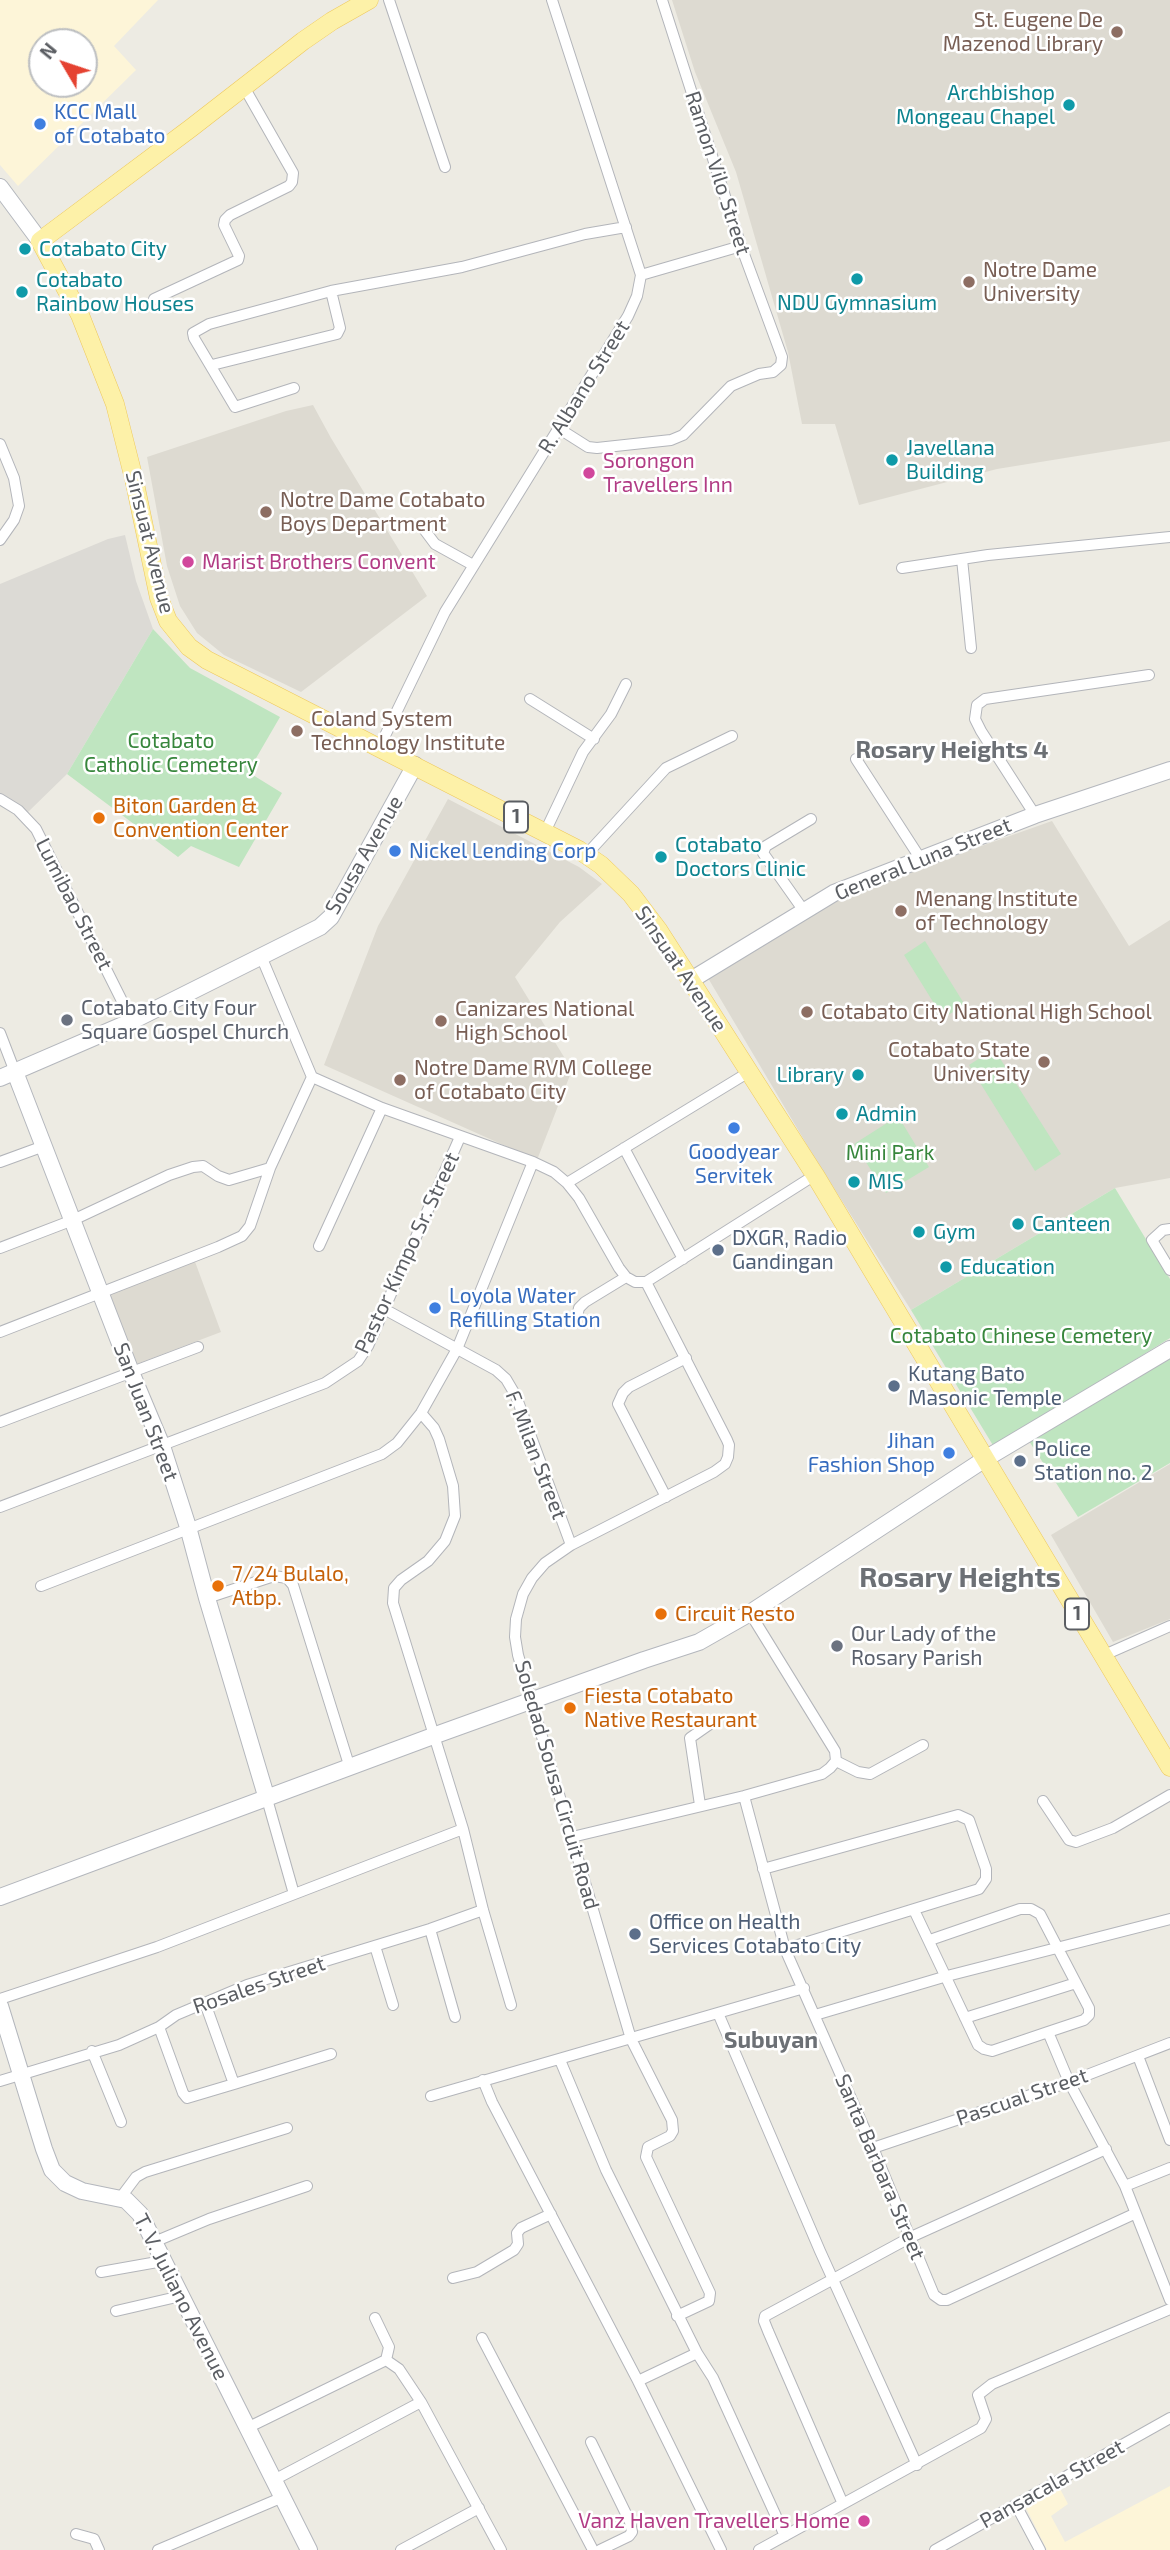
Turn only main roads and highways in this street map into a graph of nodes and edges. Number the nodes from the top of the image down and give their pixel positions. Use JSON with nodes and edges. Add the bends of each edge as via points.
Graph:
{"nodes":[{"id":1,"x":369,"y":0,"type":"edge"},
{"id":2,"x":0,"y":187,"type":"edge"},
{"id":3,"x":40,"y":241,"type":"junction"},
{"id":4,"x":415,"y":765,"type":"junction"},
{"id":5,"x":1170,"y":770,"type":"edge"},
{"id":6,"x":691,"y":981,"type":"junction"},
{"id":7,"x":8,"y":1075,"type":"edge"},
{"id":8,"x":1170,"y":1349,"type":"edge"},
{"id":9,"x":985,"y":1459,"type":"junction"},
{"id":10,"x":1170,"y":1767,"type":"edge"},
{"id":11,"x":267,"y":1799,"type":"junction"},
{"id":12,"x":0,"y":1897,"type":"edge"},
{"id":13,"x":0,"y":2006,"type":"edge"},
{"id":14,"x":309,"y":2550,"type":"edge"}],
"edges":[{"from":1,"to":3,"type":"main road","via":[[332,21]]},
{"from":2,"to":3,"type":"main road","name":"Sinsuat Avenue","number":"1"},
{"from":3,"to":4,"type":"main road","name":"Sinsuat Avenue","number":"1","via":[[105,375],[124,436],[159,598],[176,634],[207,660]]},
{"from":4,"to":6,"type":"main road","name":"Sinsuat Avenue","number":"1","via":[[586,855],[631,894]]},
{"from":4,"to":7,"type":"main road","name":"Sousa Avenue","via":[[331,917],[320,927],[132,1021]]},
{"from":5,"to":6,"type":"main road","name":"General Luna Street","via":[[1035,815],[834,892]]},
{"from":6,"to":9,"type":"main road","name":"Sinsuat Avenue","number":"1","via":[[815,1175]]},
{"from":7,"to":11,"type":"main road","name":"San Juan Street","via":[[44,1146],[162,1446]]},
{"from":8,"to":9,"type":"main road"},
{"from":9,"to":10,"type":"main road","name":"Sinsuat Avenue","number":"1"},
{"from":9,"to":11,"type":"main road","via":[[699,1642]]},
{"from":11,"to":12,"type":"main road"},
{"from":13,"to":14,"type":"main road","name":"T. V. Juliano Avenue","via":[[52,2170],[82,2191],[121,2197],[136,2208]]}]}
